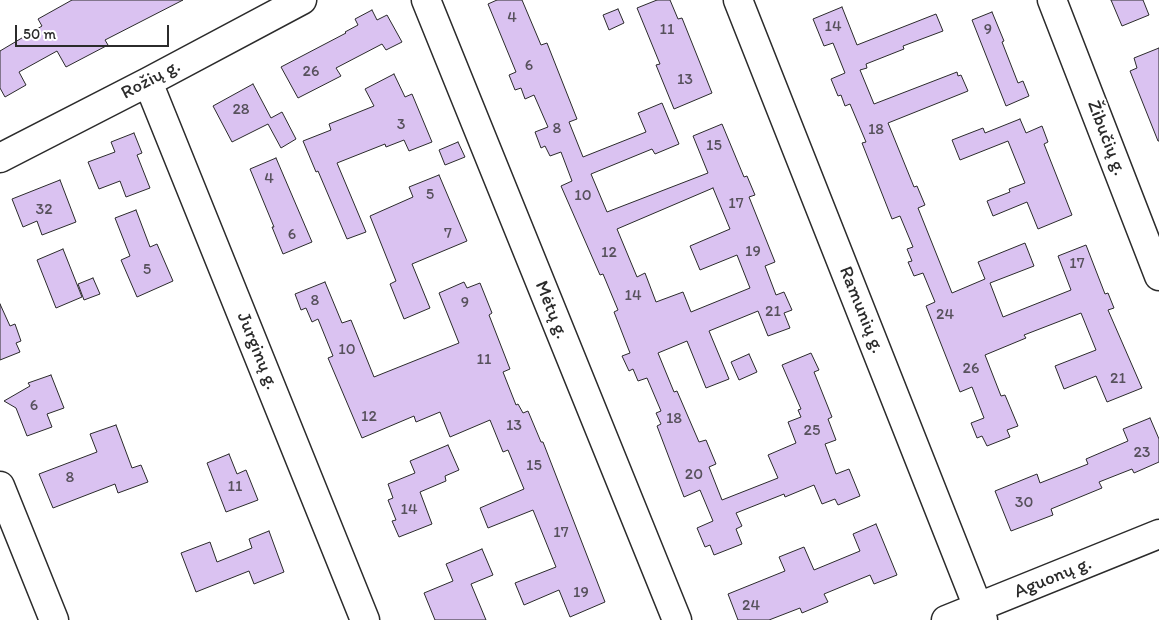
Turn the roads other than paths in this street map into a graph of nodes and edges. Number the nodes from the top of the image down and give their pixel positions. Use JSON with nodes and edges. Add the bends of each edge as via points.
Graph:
{"nodes":[{"id":1,"x":302,"y":0,"type":"edge"},
{"id":2,"x":426,"y":0,"type":"edge"},
{"id":3,"x":738,"y":0,"type":"edge"},
{"id":4,"x":1052,"y":0,"type":"edge"},
{"id":5,"x":148,"y":82,"type":"junction"},
{"id":6,"x":0,"y":158,"type":"edge"},
{"id":7,"x":1159,"y":276,"type":"edge"},
{"id":8,"x":0,"y":486,"type":"edge"},
{"id":9,"x":1159,"y":534,"type":"edge"},
{"id":10,"x":981,"y":614,"type":"edge"},
{"id":11,"x":54,"y":620,"type":"edge"},
{"id":12,"x":365,"y":620,"type":"edge"},
{"id":13,"x":677,"y":620,"type":"edge"},
{"id":14,"x":946,"y":620,"type":"edge"}],
"edges":[{"from":1,"to":5,"type":"street","name":"Rožių g."},
{"from":2,"to":13,"type":"street","name":"Mėtų g."},
{"from":3,"to":10,"type":"street","name":"Ramunių g."},
{"from":4,"to":7,"type":"street","name":"Žibučių g."},
{"from":5,"to":6,"type":"street","name":"Rožių g."},
{"from":5,"to":12,"type":"street","name":"Jurginų g."},
{"from":8,"to":11,"type":"street"},
{"from":9,"to":10,"type":"street","name":"Aguonų g."},
{"from":10,"to":14,"type":"street","name":"Aguonų g."}]}
